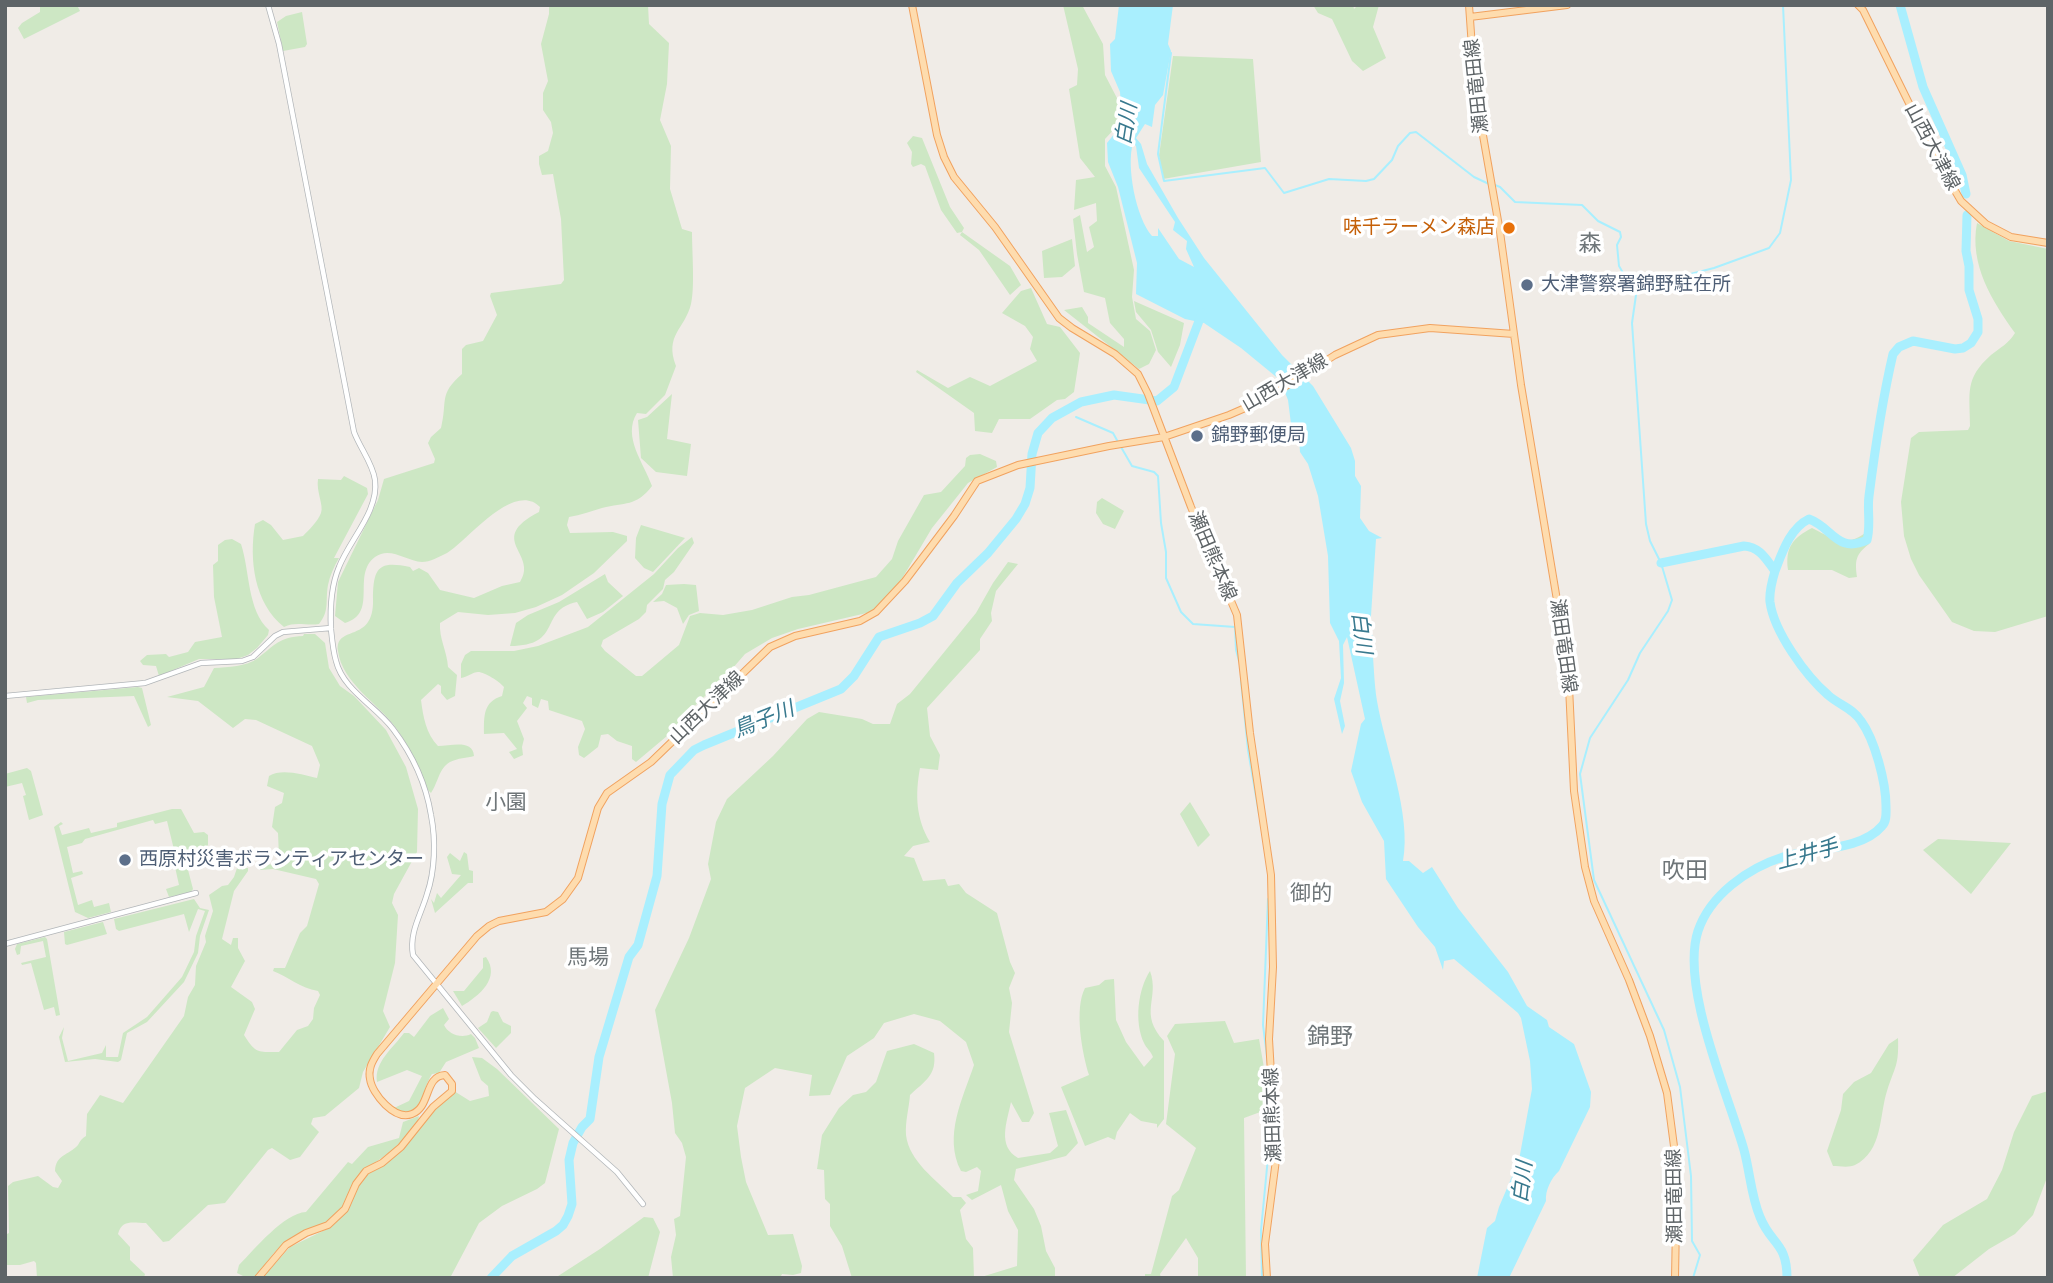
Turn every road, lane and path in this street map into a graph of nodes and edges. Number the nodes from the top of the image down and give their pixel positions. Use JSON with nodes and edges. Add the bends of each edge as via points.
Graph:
{"nodes":[{"id":1,"x":268,"y":5,"type":"edge"},
{"id":2,"x":912,"y":5,"type":"edge"},
{"id":3,"x":1469,"y":5,"type":"edge"},
{"id":4,"x":1567,"y":5,"type":"edge"},
{"id":5,"x":1858,"y":5,"type":"edge"},
{"id":6,"x":1470,"y":17,"type":"junction"},
{"id":7,"x":2048,"y":243,"type":"edge"},
{"id":8,"x":1514,"y":334,"type":"junction"},
{"id":9,"x":1164,"y":437,"type":"junction"},
{"id":10,"x":331,"y":628,"type":"junction"},
{"id":11,"x":5,"y":696,"type":"edge"},
{"id":12,"x":196,"y":893,"type":"dead end"},
{"id":13,"x":5,"y":944,"type":"edge"},
{"id":14,"x":436,"y":985,"type":"junction"},
{"id":15,"x":643,"y":1204,"type":"dead end"},
{"id":16,"x":258,"y":1278,"type":"edge"},
{"id":17,"x":1267,"y":1278,"type":"edge"},
{"id":18,"x":1675,"y":1278,"type":"edge"}],
"edges":[{"from":1,"to":10,"type":"street","via":[[351,422],[375,479],[373,504],[346,551],[333,586]]},
{"from":2,"to":9,"type":"main road","name":"瀬田熊本線","via":[[937,135],[954,177],[1059,318],[1138,374]]},
{"from":3,"to":6,"type":"main road","name":"瀬田竜田線"},
{"from":4,"to":6,"type":"main road"},
{"from":5,"to":7,"type":"main road","name":"山西大津線","via":[[1961,201],[1986,224],[2011,237]]},
{"from":6,"to":8,"type":"main road","name":"瀬田竜田線","via":[[1475,90]]},
{"from":8,"to":9,"type":"main road","name":"山西大津線","via":[[1430,328],[1394,331],[1335,355],[1266,399]]},
{"from":8,"to":18,"type":"main road","name":"瀬田竜田線","via":[[1568,666],[1574,791],[1585,867],[1594,901],[1650,1036],[1671,1116],[1678,1191]]},
{"from":9,"to":14,"type":"main road","name":"山西大津線","via":[[1021,464],[977,481],[913,571],[876,612],[860,621],[770,647],[651,762],[607,793],[598,807],[578,878],[563,899],[546,912],[489,926]]},
{"from":9,"to":17,"type":"main road","name":"瀬田熊本線","via":[[1237,615],[1271,875],[1269,1039],[1276,1160],[1266,1234]]},
{"from":10,"to":11,"type":"street","via":[[283,632],[253,657],[201,663],[145,683]]},
{"from":10,"to":14,"type":"street","via":[[336,663],[351,686],[392,727],[414,760],[431,815],[431,876],[411,946],[418,964]]},
{"from":12,"to":13,"type":"street"},
{"from":14,"to":15,"type":"street","via":[[511,1075],[617,1171]]},
{"from":14,"to":16,"type":"main road","name":"山西大津線","via":[[377,1054],[370,1065],[370,1080],[377,1095],[394,1111],[406,1115],[422,1107],[436,1077],[445,1075],[452,1091],[401,1147],[366,1171],[345,1209],[328,1224],[286,1245]]}]}
